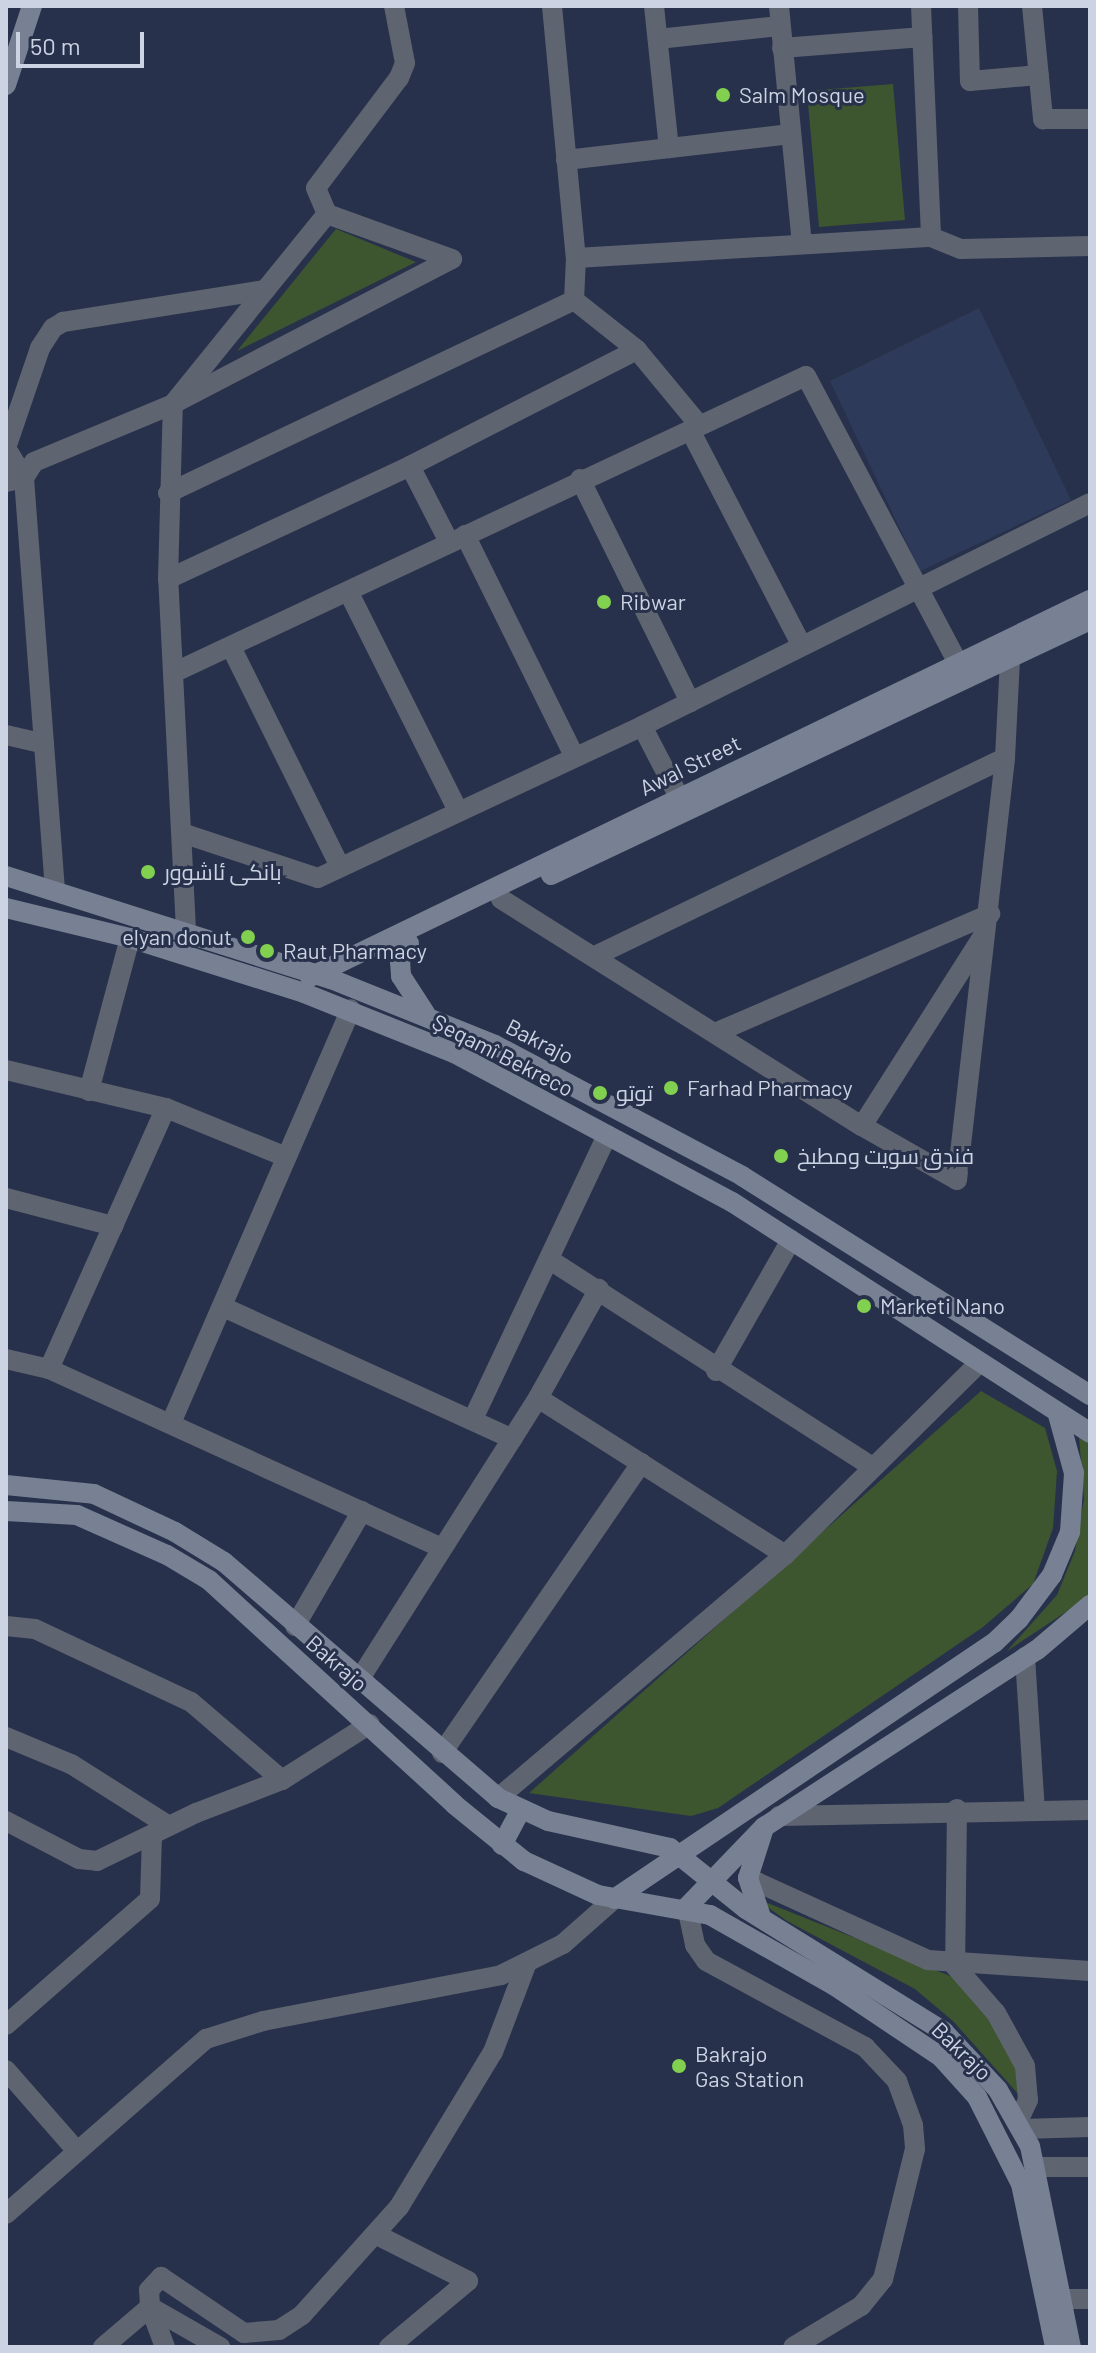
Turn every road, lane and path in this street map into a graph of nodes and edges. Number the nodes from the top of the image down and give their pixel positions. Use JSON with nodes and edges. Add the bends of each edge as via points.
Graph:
{"nodes":[{"id":1,"x":32,"y":6,"type":"edge"},
{"id":2,"x":394,"y":6,"type":"edge"},
{"id":3,"x":552,"y":6,"type":"edge"},
{"id":4,"x":654,"y":6,"type":"edge"},
{"id":5,"x":921,"y":6,"type":"edge"},
{"id":6,"x":968,"y":6,"type":"edge"},
{"id":7,"x":1032,"y":6,"type":"edge"},
{"id":8,"x":780,"y":16,"type":"edge"},
{"id":9,"x":923,"y":37,"type":"junction"},
{"id":10,"x":658,"y":39,"type":"junction"},
{"id":11,"x":782,"y":48,"type":"junction"},
{"id":12,"x":1039,"y":75,"type":"junction"},
{"id":13,"x":6,"y":85,"type":"edge"},
{"id":14,"x":1090,"y":119,"type":"edge"},
{"id":15,"x":790,"y":134,"type":"junction"},
{"id":16,"x":669,"y":148,"type":"junction"},
{"id":17,"x":566,"y":160,"type":"junction"},
{"id":18,"x":327,"y":214,"type":"junction"},
{"id":19,"x":931,"y":237,"type":"junction"},
{"id":20,"x":802,"y":243,"type":"junction"},
{"id":21,"x":1090,"y":246,"type":"edge"},
{"id":22,"x":576,"y":258,"type":"junction"},
{"id":23,"x":265,"y":290,"type":"junction"},
{"id":24,"x":574,"y":300,"type":"junction"},
{"id":25,"x":637,"y":350,"type":"junction"},
{"id":26,"x":173,"y":404,"type":"junction"},
{"id":27,"x":694,"y":427,"type":"junction"},
{"id":28,"x":6,"y":448,"type":"edge"},
{"id":29,"x":410,"y":466,"type":"junction"},
{"id":30,"x":580,"y":479,"type":"junction"},
{"id":31,"x":15,"y":480,"type":"edge"},
{"id":32,"x":168,"y":493,"type":"junction"},
{"id":33,"x":1090,"y":503,"type":"edge"},
{"id":34,"x":457,"y":538,"type":"junction"},
{"id":35,"x":168,"y":579,"type":"junction"},
{"id":36,"x":920,"y":589,"type":"junction"},
{"id":37,"x":349,"y":593,"type":"junction"},
{"id":38,"x":1090,"y":600,"type":"edge"},
{"id":39,"x":1090,"y":620,"type":"edge"},
{"id":40,"x":802,"y":646,"type":"junction"},
{"id":41,"x":232,"y":649,"type":"junction"},
{"id":42,"x":1010,"y":659,"type":"junction"},
{"id":43,"x":958,"y":663,"type":"junction"},
{"id":44,"x":173,"y":673,"type":"junction"},
{"id":45,"x":690,"y":702,"type":"junction"},
{"id":46,"x":642,"y":726,"type":"junction"},
{"id":47,"x":6,"y":735,"type":"edge"},
{"id":48,"x":44,"y":744,"type":"junction"},
{"id":49,"x":573,"y":754,"type":"junction"},
{"id":50,"x":1005,"y":758,"type":"junction"},
{"id":51,"x":679,"y":797,"type":"junction"},
{"id":52,"x":457,"y":809,"type":"junction"},
{"id":53,"x":182,"y":833,"type":"junction"},
{"id":54,"x":340,"y":867,"type":"junction"},
{"id":55,"x":6,"y":876,"type":"edge"},
{"id":56,"x":55,"y":889,"type":"junction"},
{"id":57,"x":501,"y":899,"type":"junction"},
{"id":58,"x":6,"y":908,"type":"edge"},
{"id":59,"x":987,"y":923,"type":"junction"},
{"id":60,"x":186,"y":930,"type":"junction"},
{"id":61,"x":130,"y":938,"type":"junction"},
{"id":62,"x":409,"y":943,"type":"junction"},
{"id":63,"x":595,"y":956,"type":"junction"},
{"id":64,"x":311,"y":973,"type":"junction"},
{"id":65,"x":331,"y":979,"type":"junction"},
{"id":66,"x":314,"y":997,"type":"junction"},
{"id":67,"x":383,"y":998,"type":"junction"},
{"id":68,"x":351,"y":1010,"type":"junction"},
{"id":69,"x":425,"y":1013,"type":"junction"},
{"id":70,"x":374,"y":1021,"type":"junction"},
{"id":71,"x":715,"y":1033,"type":"junction"},
{"id":72,"x":6,"y":1070,"type":"edge"},
{"id":73,"x":89,"y":1091,"type":"junction"},
{"id":74,"x":166,"y":1108,"type":"junction"},
{"id":75,"x":862,"y":1126,"type":"junction"},
{"id":76,"x":607,"y":1135,"type":"junction"},
{"id":77,"x":286,"y":1157,"type":"junction"},
{"id":78,"x":6,"y":1198,"type":"edge"},
{"id":79,"x":113,"y":1226,"type":"junction"},
{"id":80,"x":791,"y":1240,"type":"junction"},
{"id":81,"x":550,"y":1260,"type":"junction"},
{"id":82,"x":599,"y":1289,"type":"junction"},
{"id":83,"x":223,"y":1307,"type":"junction"},
{"id":84,"x":6,"y":1359,"type":"edge"},
{"id":85,"x":980,"y":1362,"type":"junction"},
{"id":86,"x":49,"y":1369,"type":"junction"},
{"id":87,"x":716,"y":1371,"type":"junction"},
{"id":88,"x":1090,"y":1395,"type":"edge"},
{"id":89,"x":538,"y":1398,"type":"junction"},
{"id":90,"x":1058,"y":1415,"type":"junction"},
{"id":91,"x":473,"y":1419,"type":"junction"},
{"id":92,"x":171,"y":1423,"type":"junction"},
{"id":93,"x":1090,"y":1433,"type":"edge"},
{"id":94,"x":512,"y":1439,"type":"junction"},
{"id":95,"x":641,"y":1463,"type":"junction"},
{"id":96,"x":872,"y":1467,"type":"junction"},
{"id":97,"x":6,"y":1485,"type":"edge"},
{"id":98,"x":6,"y":1511,"type":"edge"},
{"id":99,"x":362,"y":1511,"type":"junction"},
{"id":100,"x":442,"y":1548,"type":"junction"},
{"id":101,"x":785,"y":1555,"type":"junction"},
{"id":102,"x":1090,"y":1605,"type":"edge"},
{"id":103,"x":6,"y":1626,"type":"edge"},
{"id":104,"x":295,"y":1626,"type":"junction"},
{"id":105,"x":1025,"y":1657,"type":"junction"},
{"id":106,"x":359,"y":1680,"type":"junction"},
{"id":107,"x":370,"y":1724,"type":"junction"},
{"id":108,"x":6,"y":1737,"type":"edge"},
{"id":109,"x":442,"y":1753,"type":"junction"},
{"id":110,"x":282,"y":1780,"type":"junction"},
{"id":111,"x":498,"y":1798,"type":"junction"},
{"id":112,"x":957,"y":1809,"type":"junction"},
{"id":113,"x":521,"y":1810,"type":"junction"},
{"id":114,"x":1035,"y":1810,"type":"junction"},
{"id":115,"x":1090,"y":1810,"type":"edge"},
{"id":116,"x":6,"y":1821,"type":"edge"},
{"id":117,"x":772,"y":1822,"type":"junction"},
{"id":118,"x":161,"y":1831,"type":"junction"},
{"id":119,"x":502,"y":1845,"type":"junction"},
{"id":120,"x":683,"y":1855,"type":"junction"},
{"id":121,"x":711,"y":1877,"type":"junction"},
{"id":122,"x":748,"y":1878,"type":"junction"},
{"id":123,"x":614,"y":1899,"type":"junction"},
{"id":124,"x":687,"y":1907,"type":"junction"},
{"id":125,"x":761,"y":1917,"type":"junction"},
{"id":126,"x":526,"y":1965,"type":"junction"},
{"id":127,"x":955,"y":1966,"type":"junction"},
{"id":128,"x":1090,"y":1971,"type":"edge"},
{"id":129,"x":6,"y":2025,"type":"edge"},
{"id":130,"x":6,"y":2070,"type":"edge"},
{"id":131,"x":1020,"y":2125,"type":"junction"},
{"id":132,"x":1090,"y":2127,"type":"edge"},
{"id":133,"x":77,"y":2151,"type":"junction"},
{"id":134,"x":1038,"y":2167,"type":"junction"},
{"id":135,"x":1090,"y":2167,"type":"edge"},
{"id":136,"x":6,"y":2214,"type":"edge"},
{"id":137,"x":377,"y":2235,"type":"junction"},
{"id":138,"x":1062,"y":2299,"type":"junction"},
{"id":139,"x":1090,"y":2299,"type":"edge"},
{"id":140,"x":150,"y":2307,"type":"junction"},
{"id":141,"x":103,"y":2347,"type":"edge"},
{"id":142,"x":165,"y":2347,"type":"edge"},
{"id":143,"x":220,"y":2347,"type":"edge"},
{"id":144,"x":389,"y":2347,"type":"edge"},
{"id":145,"x":793,"y":2347,"type":"edge"},
{"id":146,"x":1055,"y":2347,"type":"edge"},
{"id":147,"x":1071,"y":2347,"type":"edge"}],
"edges":[{"from":1,"to":13,"type":"main road"},
{"from":2,"to":18,"type":"street","via":[[405,63],[316,188]]},
{"from":3,"to":17,"type":"street"},
{"from":4,"to":10,"type":"street"},
{"from":5,"to":9,"type":"street"},
{"from":6,"to":12,"type":"street","via":[[970,81]]},
{"from":7,"to":12,"type":"street"},
{"from":8,"to":10,"type":"street"},
{"from":8,"to":11,"type":"street"},
{"from":9,"to":11,"type":"street"},
{"from":9,"to":19,"type":"street"},
{"from":10,"to":16,"type":"street"},
{"from":11,"to":15,"type":"street"},
{"from":12,"to":14,"type":"street","via":[[1043,119]]},
{"from":15,"to":16,"type":"street"},
{"from":15,"to":20,"type":"street"},
{"from":16,"to":17,"type":"street"},
{"from":17,"to":22,"type":"street"},
{"from":18,"to":23,"type":"street"},
{"from":18,"to":26,"type":"street","via":[[452,259]]},
{"from":19,"to":20,"type":"street"},
{"from":19,"to":21,"type":"street","via":[[961,249]]},
{"from":20,"to":22,"type":"street"},
{"from":22,"to":24,"type":"street"},
{"from":23,"to":26,"type":"street"},
{"from":23,"to":28,"type":"street","via":[[63,322],[40,348]]},
{"from":24,"to":25,"type":"street"},
{"from":24,"to":32,"type":"street"},
{"from":25,"to":27,"type":"street"},
{"from":25,"to":29,"type":"street"},
{"from":26,"to":31,"type":"street","via":[[34,462]]},
{"from":26,"to":32,"type":"street"},
{"from":27,"to":30,"type":"street"},
{"from":27,"to":36,"type":"street","via":[[806,376]]},
{"from":27,"to":40,"type":"street"},
{"from":28,"to":31,"type":"street"},
{"from":29,"to":34,"type":"street"},
{"from":29,"to":35,"type":"street"},
{"from":30,"to":34,"type":"street"},
{"from":30,"to":45,"type":"street"},
{"from":31,"to":48,"type":"street"},
{"from":32,"to":35,"type":"street"},
{"from":33,"to":36,"type":"street"},
{"from":34,"to":37,"type":"street"},
{"from":34,"to":49,"type":"street"},
{"from":35,"to":44,"type":"street"},
{"from":36,"to":40,"type":"street"},
{"from":36,"to":43,"type":"street"},
{"from":37,"to":41,"type":"street"},
{"from":37,"to":52,"type":"street"},
{"from":38,"to":43,"type":"main road","name":"Awal Street"},
{"from":39,"to":42,"type":"main road","name":"Awal Street"},
{"from":40,"to":45,"type":"street"},
{"from":41,"to":44,"type":"street"},
{"from":41,"to":54,"type":"street"},
{"from":42,"to":50,"type":"street"},
{"from":42,"to":57,"type":"main road","name":"Awal Street"},
{"from":43,"to":51,"type":"main road","name":"Awal Street"},
{"from":44,"to":53,"type":"street"},
{"from":45,"to":46,"type":"street"},
{"from":46,"to":49,"type":"street"},
{"from":46,"to":51,"type":"street"},
{"from":47,"to":48,"type":"street"},
{"from":48,"to":56,"type":"street"},
{"from":49,"to":52,"type":"street"},
{"from":50,"to":59,"type":"street"},
{"from":50,"to":63,"type":"street"},
{"from":51,"to":64,"type":"main road","name":"Awal Street"},
{"from":52,"to":54,"type":"street"},
{"from":53,"to":54,"type":"street","via":[[318,878]]},
{"from":53,"to":60,"type":"street"},
{"from":55,"to":56,"type":"main road","name":"Bakrajo"},
{"from":56,"to":60,"type":"main road","name":"Bakrajo"},
{"from":57,"to":62,"type":"main road","name":"Awal Street"},
{"from":57,"to":63,"type":"street"},
{"from":58,"to":61,"type":"main road","name":"Şeqamî Bekreco"},
{"from":59,"to":71,"type":"street"},
{"from":59,"to":75,"type":"street"},
{"from":59,"to":75,"type":"street","via":[[957,1180]]},
{"from":60,"to":64,"type":"main road","name":"Bakrajo"},
{"from":61,"to":66,"type":"main road","name":"Şeqamî Bekreco"},
{"from":61,"to":73,"type":"street"},
{"from":62,"to":65,"type":"main road","name":"Awal Street"},
{"from":62,"to":69,"type":"main road","via":[[400,961],[401,976]]},
{"from":63,"to":71,"type":"street"},
{"from":64,"to":65,"type":"main road","name":"Bakrajo"},
{"from":64,"to":66,"type":"main road"},
{"from":65,"to":66,"type":"main road"},
{"from":65,"to":67,"type":"main road","name":"Bakrajo"},
{"from":66,"to":68,"type":"main road","name":"Şeqamî Bekreco"},
{"from":67,"to":69,"type":"main road","name":"Bakrajo"},
{"from":67,"to":70,"type":"main road"},
{"from":68,"to":70,"type":"main road","name":"Şeqamî Bekreco"},
{"from":68,"to":77,"type":"street"},
{"from":69,"to":88,"type":"main road","name":"Bakrajo","via":[[543,1069],[742,1176]]},
{"from":70,"to":76,"type":"main road","name":"Şeqamî Bekreco","via":[[454,1053]]},
{"from":71,"to":75,"type":"street"},
{"from":72,"to":73,"type":"street"},
{"from":73,"to":74,"type":"street"},
{"from":74,"to":77,"type":"street"},
{"from":74,"to":79,"type":"street"},
{"from":76,"to":80,"type":"main road","name":"Şeqamî Bekreco"},
{"from":76,"to":81,"type":"street"},
{"from":77,"to":83,"type":"street"},
{"from":78,"to":79,"type":"street"},
{"from":79,"to":86,"type":"street"},
{"from":80,"to":85,"type":"main road","name":"Şeqamî Bekreco"},
{"from":80,"to":87,"type":"street"},
{"from":81,"to":82,"type":"street"},
{"from":81,"to":91,"type":"street"},
{"from":82,"to":87,"type":"street"},
{"from":82,"to":89,"type":"street"},
{"from":83,"to":91,"type":"street"},
{"from":83,"to":92,"type":"street"},
{"from":84,"to":86,"type":"street"},
{"from":85,"to":90,"type":"main road","name":"Şeqamî Bekreco"},
{"from":85,"to":96,"type":"street"},
{"from":86,"to":92,"type":"street"},
{"from":87,"to":96,"type":"street"},
{"from":89,"to":94,"type":"street"},
{"from":89,"to":95,"type":"street"},
{"from":90,"to":93,"type":"main road","name":"Şeqamî Bekreco"},
{"from":90,"to":120,"type":"main road","via":[[1074,1473],[1070,1532],[1052,1575],[994,1643]]},
{"from":91,"to":94,"type":"street"},
{"from":92,"to":99,"type":"street"},
{"from":94,"to":100,"type":"street"},
{"from":95,"to":101,"type":"street"},
{"from":95,"to":109,"type":"street"},
{"from":96,"to":101,"type":"street"},
{"from":97,"to":104,"type":"main road","name":"Bakrajo","via":[[83,1491],[151,1518],[224,1562]]},
{"from":98,"to":107,"type":"main road","name":"Bakrajo","via":[[77,1515],[167,1555],[209,1580]]},
{"from":99,"to":100,"type":"street"},
{"from":99,"to":104,"type":"street"},
{"from":100,"to":106,"type":"street"},
{"from":101,"to":111,"type":"street"},
{"from":102,"to":105,"type":"main road"},
{"from":103,"to":110,"type":"street","via":[[35,1629],[191,1702]]},
{"from":104,"to":106,"type":"main road","name":"Bakrajo"},
{"from":105,"to":114,"type":"street"},
{"from":105,"to":117,"type":"main road"},
{"from":106,"to":109,"type":"main road","name":"Bakrajo"},
{"from":107,"to":110,"type":"street"},
{"from":107,"to":119,"type":"main road","name":"Bakrajo"},
{"from":108,"to":118,"type":"street","via":[[71,1764]]},
{"from":109,"to":111,"type":"main road","name":"Bakrajo"},
{"from":110,"to":118,"type":"street"},
{"from":111,"to":113,"type":"main road","name":"Bakrajo"},
{"from":112,"to":114,"type":"street"},
{"from":112,"to":117,"type":"street"},
{"from":112,"to":127,"type":"street"},
{"from":113,"to":119,"type":"main road"},
{"from":113,"to":120,"type":"main road","name":"Bakrajo","via":[[548,1821],[643,1838]]},
{"from":114,"to":115,"type":"street"},
{"from":116,"to":118,"type":"street","via":[[87,1861],[107,1858]]},
{"from":117,"to":121,"type":"main road"},
{"from":117,"to":122,"type":"main road"},
{"from":118,"to":129,"type":"street","via":[[150,1899]]},
{"from":119,"to":123,"type":"main road","name":"Bakrajo","via":[[551,1877]]},
{"from":120,"to":121,"type":"main road","name":"Bakrajo"},
{"from":120,"to":123,"type":"main road"},
{"from":121,"to":124,"type":"main road"},
{"from":121,"to":125,"type":"main road","name":"Bakrajo"},
{"from":122,"to":125,"type":"main road"},
{"from":122,"to":127,"type":"street","via":[[928,1960]]},
{"from":123,"to":124,"type":"main road","name":"Bakrajo"},
{"from":123,"to":126,"type":"street","via":[[563,1944]]},
{"from":124,"to":145,"type":"street","via":[[695,1945],[706,1961],[865,2047],[897,2081],[913,2125],[915,2149],[883,2279],[861,2306]]},
{"from":124,"to":146,"type":"main road","name":"Bakrajo","via":[[731,1926],[858,2001],[914,2036],[960,2077],[991,2121],[1021,2184]]},
{"from":125,"to":131,"type":"main road","name":"Bakrajo","via":[[944,2032],[998,2090]]},
{"from":126,"to":133,"type":"street","via":[[476,1983],[263,2021],[206,2039]]},
{"from":126,"to":137,"type":"street","via":[[493,2052]]},
{"from":127,"to":128,"type":"street"},
{"from":127,"to":131,"type":"street","via":[[996,2013],[1025,2066],[1028,2100]]},
{"from":130,"to":133,"type":"street"},
{"from":131,"to":132,"type":"street"},
{"from":131,"to":134,"type":"main road","name":"Bakrajo"},
{"from":133,"to":136,"type":"street"},
{"from":134,"to":135,"type":"street"},
{"from":134,"to":138,"type":"main road","name":"Bakrajo"},
{"from":137,"to":140,"type":"street","via":[[302,2315],[279,2330],[233,2330],[161,2277],[149,2290]]},
{"from":137,"to":144,"type":"street","via":[[468,2281]]},
{"from":138,"to":139,"type":"street"},
{"from":138,"to":147,"type":"main road","name":"Bakrajo"},
{"from":140,"to":141,"type":"street"},
{"from":140,"to":142,"type":"street"},
{"from":140,"to":143,"type":"street"}]}
